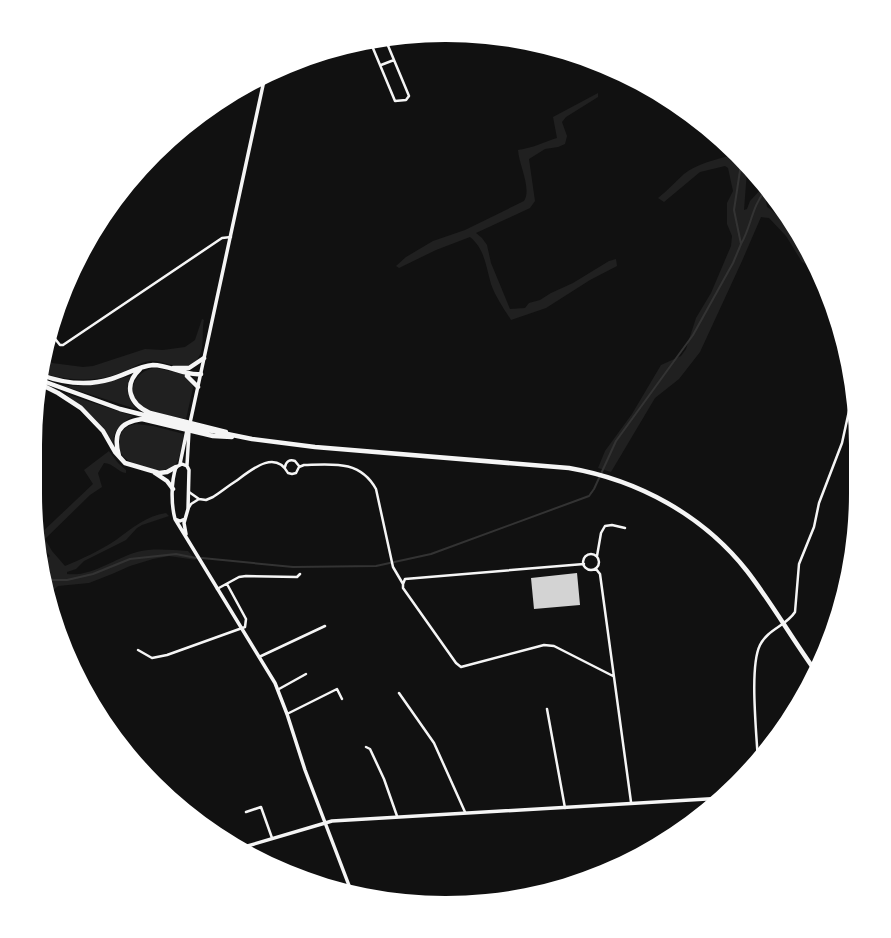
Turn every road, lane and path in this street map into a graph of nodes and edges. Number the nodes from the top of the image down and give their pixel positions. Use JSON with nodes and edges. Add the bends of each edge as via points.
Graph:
{"nodes":[{"id":1,"x":388,"y":46,"type":"edge"},
{"id":2,"x":373,"y":49,"type":"edge"},
{"id":3,"x":394,"y":60,"type":"junction"},
{"id":4,"x":380,"y":65,"type":"junction"},
{"id":5,"x":263,"y":86,"type":"edge"},
{"id":6,"x":231,"y":237,"type":"junction"},
{"id":7,"x":56,"y":340,"type":"edge"},
{"id":8,"x":204,"y":358,"type":"junction"},
{"id":9,"x":144,"y":367,"type":"junction"},
{"id":10,"x":169,"y":368,"type":"junction"},
{"id":11,"x":189,"y":368,"type":"junction"},
{"id":12,"x":184,"y":373,"type":"junction"},
{"id":13,"x":201,"y":374,"type":"junction"},
{"id":14,"x":47,"y":381,"type":"edge"},
{"id":15,"x":47,"y":383,"type":"edge"},
{"id":16,"x":47,"y":385,"type":"edge"},
{"id":17,"x":198,"y":387,"type":"junction"},
{"id":18,"x":848,"y":416,"type":"edge"},
{"id":19,"x":184,"y":425,"type":"junction"},
{"id":20,"x":197,"y":428,"type":"junction"},
{"id":21,"x":119,"y":457,"type":"junction"},
{"id":22,"x":178,"y":466,"type":"junction"},
{"id":23,"x":187,"y":466,"type":"junction"},
{"id":24,"x":285,"y":467,"type":"junction"},
{"id":25,"x":299,"y":467,"type":"junction"},
{"id":26,"x":151,"y":471,"type":"junction"},
{"id":27,"x":173,"y":489,"type":"junction"},
{"id":28,"x":188,"y":492,"type":"junction"},
{"id":29,"x":199,"y":499,"type":"junction"},
{"id":30,"x":188,"y":509,"type":"junction"},
{"id":31,"x":185,"y":519,"type":"junction"},
{"id":32,"x":175,"y":520,"type":"junction"},
{"id":33,"x":625,"y":528,"type":"dead end"},
{"id":34,"x":186,"y":536,"type":"junction"},
{"id":35,"x":597,"y":556,"type":"junction"},
{"id":36,"x":584,"y":564,"type":"junction"},
{"id":37,"x":596,"y":569,"type":"junction"},
{"id":38,"x":300,"y":574,"type":"dead end"},
{"id":39,"x":227,"y":583,"type":"junction"},
{"id":40,"x":402,"y":584,"type":"junction"},
{"id":41,"x":218,"y":589,"type":"junction"},
{"id":42,"x":326,"y":626,"type":"dead end"},
{"id":43,"x":242,"y":628,"type":"junction"},
{"id":44,"x":138,"y":650,"type":"dead end"},
{"id":45,"x":259,"y":657,"type":"junction"},
{"id":46,"x":810,"y":664,"type":"edge"},
{"id":47,"x":306,"y":674,"type":"dead end"},
{"id":48,"x":614,"y":676,"type":"junction"},
{"id":49,"x":278,"y":690,"type":"junction"},
{"id":50,"x":399,"y":693,"type":"dead end"},
{"id":51,"x":342,"y":699,"type":"dead end"},
{"id":52,"x":547,"y":709,"type":"dead end"},
{"id":53,"x":288,"y":713,"type":"junction"},
{"id":54,"x":366,"y":747,"type":"dead end"},
{"id":55,"x":757,"y":749,"type":"edge"},
{"id":56,"x":709,"y":799,"type":"edge"},
{"id":57,"x":631,"y":802,"type":"junction"},
{"id":58,"x":565,"y":807,"type":"junction"},
{"id":59,"x":246,"y":812,"type":"dead end"},
{"id":60,"x":465,"y":813,"type":"junction"},
{"id":61,"x":398,"y":817,"type":"junction"},
{"id":62,"x":324,"y":822,"type":"junction"},
{"id":63,"x":272,"y":838,"type":"junction"},
{"id":64,"x":250,"y":845,"type":"edge"},
{"id":65,"x":348,"y":884,"type":"edge"}],
"edges":[{"from":1,"to":3,"type":"street"},
{"from":2,"to":4,"type":"street"},
{"from":3,"to":4,"type":"street"},
{"from":3,"to":4,"type":"street","via":[[408,100],[395,101]]},
{"from":5,"to":6,"type":"street"},
{"from":6,"to":7,"type":"street","via":[[222,238],[63,345]]},
{"from":6,"to":8,"type":"street"},
{"from":8,"to":11,"type":"highway"},
{"from":8,"to":13,"type":"street"},
{"from":9,"to":10,"type":"highway"},
{"from":9,"to":14,"type":"highway","via":[[95,382]]},
{"from":9,"to":19,"type":"highway","via":[[130,386],[135,404]]},
{"from":10,"to":11,"type":"highway"},
{"from":10,"to":12,"type":"highway"},
{"from":11,"to":13,"type":"highway"},
{"from":12,"to":13,"type":"highway"},
{"from":12,"to":17,"type":"highway"},
{"from":13,"to":17,"type":"street"},
{"from":15,"to":19,"type":"highway","via":[[120,409]]},
{"from":16,"to":21,"type":"highway","via":[[81,408]]},
{"from":17,"to":19,"type":"street"},
{"from":18,"to":55,"type":"street","via":[[799,564],[795,612],[759,646],[755,672]]},
{"from":19,"to":20,"type":"highway"},
{"from":19,"to":20,"type":"highway"},
{"from":19,"to":21,"type":"highway","via":[[142,419],[127,423],[117,435]]},
{"from":19,"to":22,"type":"street"},
{"from":19,"to":23,"type":"street"},
{"from":20,"to":46,"type":"highway","via":[[315,447],[537,464],[608,477],[663,500],[718,539],[756,583]]},
{"from":21,"to":26,"type":"highway"},
{"from":22,"to":23,"type":"street"},
{"from":22,"to":26,"type":"highway","via":[[167,472]]},
{"from":22,"to":27,"type":"street"},
{"from":23,"to":28,"type":"street"},
{"from":24,"to":25,"type":"street","via":[[291,460]]},
{"from":24,"to":25,"type":"street","via":[[292,474]]},
{"from":24,"to":29,"type":"street","via":[[261,464],[213,497]]},
{"from":25,"to":40,"type":"street","via":[[350,466],[371,479],[393,567]]},
{"from":26,"to":27,"type":"highway"},
{"from":27,"to":32,"type":"street"},
{"from":28,"to":29,"type":"street"},
{"from":28,"to":30,"type":"street"},
{"from":29,"to":30,"type":"street"},
{"from":30,"to":31,"type":"street"},
{"from":31,"to":32,"type":"street"},
{"from":31,"to":34,"type":"street"},
{"from":32,"to":34,"type":"street"},
{"from":33,"to":35,"type":"street","via":[[604,526]]},
{"from":34,"to":41,"type":"street"},
{"from":35,"to":36,"type":"street","via":[[587,555]]},
{"from":35,"to":37,"type":"street"},
{"from":36,"to":37,"type":"street","via":[[589,570]]},
{"from":36,"to":40,"type":"street","via":[[405,579]]},
{"from":37,"to":48,"type":"street"},
{"from":38,"to":39,"type":"street","via":[[246,576]]},
{"from":39,"to":41,"type":"street"},
{"from":39,"to":43,"type":"street","via":[[246,619]]},
{"from":40,"to":48,"type":"street","via":[[461,667],[544,645]]},
{"from":41,"to":43,"type":"street"},
{"from":42,"to":45,"type":"street"},
{"from":43,"to":44,"type":"street","via":[[167,655],[152,657]]},
{"from":43,"to":45,"type":"street"},
{"from":45,"to":49,"type":"street"},
{"from":47,"to":49,"type":"street"},
{"from":48,"to":57,"type":"street"},
{"from":49,"to":53,"type":"street"},
{"from":50,"to":60,"type":"street","via":[[434,743]]},
{"from":51,"to":53,"type":"street","via":[[337,689]]},
{"from":52,"to":58,"type":"street"},
{"from":53,"to":62,"type":"street"},
{"from":54,"to":61,"type":"street"},
{"from":56,"to":57,"type":"street"},
{"from":57,"to":58,"type":"street"},
{"from":58,"to":60,"type":"street"},
{"from":59,"to":63,"type":"street","via":[[261,807]]},
{"from":60,"to":61,"type":"street"},
{"from":61,"to":62,"type":"street"},
{"from":62,"to":63,"type":"street"},
{"from":62,"to":65,"type":"street"},
{"from":63,"to":64,"type":"street"}]}
